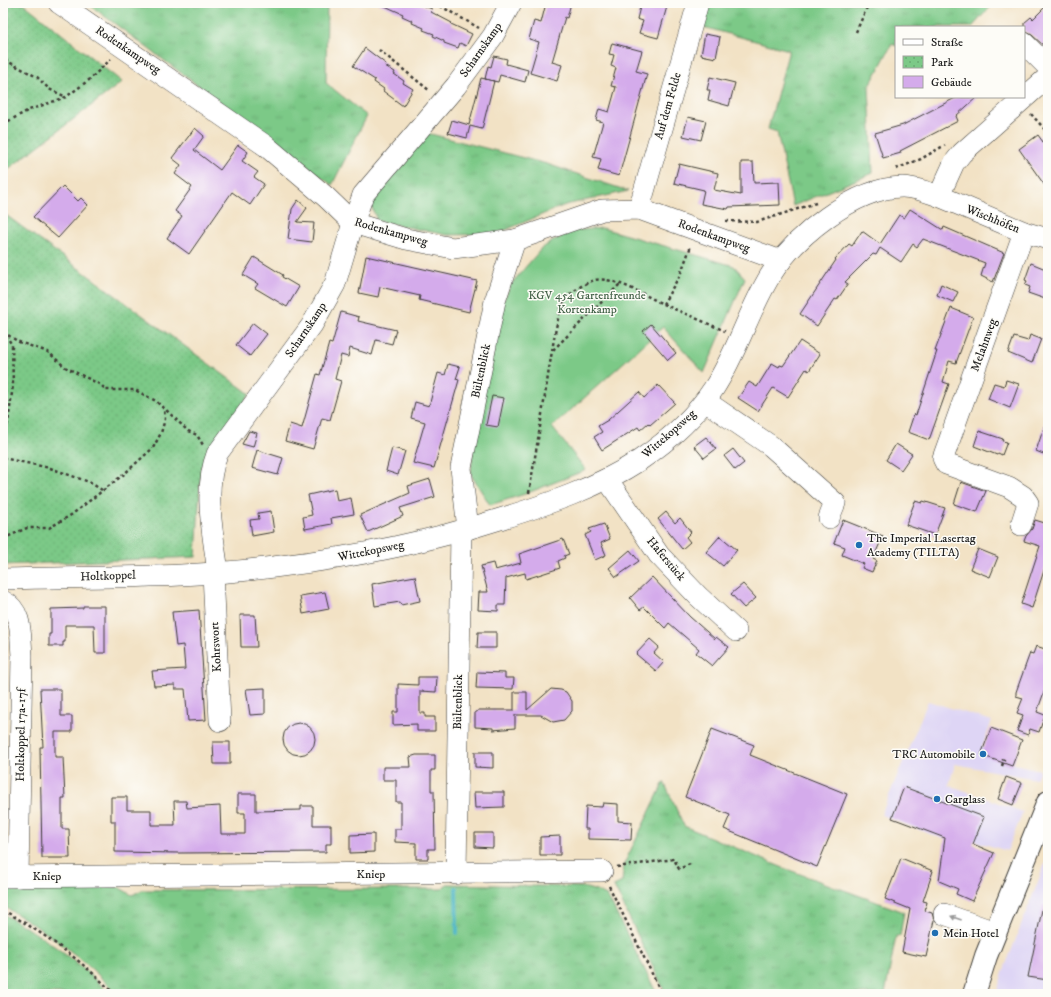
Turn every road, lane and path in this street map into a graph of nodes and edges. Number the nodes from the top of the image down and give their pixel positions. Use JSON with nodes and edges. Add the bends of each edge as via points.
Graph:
{"nodes":[{"id":1,"x":59,"y":3,"type":"edge"},
{"id":2,"x":434,"y":3,"type":"edge"},
{"id":3,"x":511,"y":3,"type":"edge"},
{"id":4,"x":698,"y":3,"type":"edge"},
{"id":5,"x":869,"y":3,"type":"edge"},
{"id":6,"x":856,"y":32,"type":"dead end"},
{"id":7,"x":493,"y":36,"type":"junction"},
{"id":8,"x":1025,"y":44,"type":"edge"},
{"id":9,"x":123,"y":47,"type":"junction"},
{"id":10,"x":379,"y":50,"type":"dead end"},
{"id":11,"x":4,"y":59,"type":"edge"},
{"id":12,"x":1048,"y":67,"type":"edge"},
{"id":13,"x":1048,"y":78,"type":"edge"},
{"id":14,"x":66,"y":97,"type":"junction"},
{"id":15,"x":1025,"y":98,"type":"edge"},
{"id":16,"x":1025,"y":98,"type":"edge"},
{"id":17,"x":443,"y":101,"type":"junction"},
{"id":18,"x":1021,"y":101,"type":"junction"},
{"id":19,"x":3,"y":105,"type":"edge"},
{"id":20,"x":3,"y":124,"type":"edge"},
{"id":21,"x":1048,"y":133,"type":"edge"},
{"id":22,"x":948,"y":144,"type":"dead end"},
{"id":23,"x":894,"y":170,"type":"dead end"},
{"id":24,"x":939,"y":196,"type":"junction"},
{"id":25,"x":821,"y":200,"type":"dead end"},
{"id":26,"x":639,"y":209,"type":"junction"},
{"id":27,"x":721,"y":221,"type":"dead end"},
{"id":28,"x":353,"y":223,"type":"junction"},
{"id":29,"x":697,"y":230,"type":"junction"},
{"id":30,"x":1024,"y":232,"type":"junction"},
{"id":31,"x":515,"y":240,"type":"junction"},
{"id":32,"x":1048,"y":240,"type":"edge"},
{"id":33,"x":781,"y":261,"type":"junction"},
{"id":34,"x":620,"y":284,"type":"junction"},
{"id":35,"x":663,"y":304,"type":"junction"},
{"id":36,"x":3,"y":332,"type":"edge"},
{"id":37,"x":6,"y":335,"type":"junction"},
{"id":38,"x":740,"y":337,"type":"junction"},
{"id":39,"x":552,"y":351,"type":"junction"},
{"id":40,"x":156,"y":401,"type":"junction"},
{"id":41,"x":705,"y":401,"type":"junction"},
{"id":42,"x":3,"y":437,"type":"edge"},
{"id":43,"x":217,"y":454,"type":"junction"},
{"id":44,"x":3,"y":458,"type":"edge"},
{"id":45,"x":607,"y":479,"type":"junction"},
{"id":46,"x":102,"y":490,"type":"junction"},
{"id":47,"x":526,"y":511,"type":"junction"},
{"id":48,"x":830,"y":518,"type":"dead end"},
{"id":49,"x":1021,"y":525,"type":"dead end"},
{"id":50,"x":465,"y":530,"type":"junction"},
{"id":51,"x":3,"y":535,"type":"edge"},
{"id":52,"x":215,"y":572,"type":"junction"},
{"id":53,"x":3,"y":579,"type":"edge"},
{"id":54,"x":3,"y":601,"type":"edge"},
{"id":55,"x":736,"y":631,"type":"dead end"},
{"id":56,"x":220,"y":721,"type":"dead end"},
{"id":57,"x":1002,"y":759,"type":"dead end"},
{"id":58,"x":1002,"y":766,"type":"dead end"},
{"id":59,"x":1048,"y":802,"type":"edge"},
{"id":60,"x":689,"y":861,"type":"dead end"},
{"id":61,"x":607,"y":870,"type":"junction"},
{"id":62,"x":456,"y":874,"type":"junction"},
{"id":63,"x":10,"y":877,"type":"edge"},
{"id":64,"x":3,"y":910,"type":"edge"},
{"id":65,"x":944,"y":914,"type":"dead end"},
{"id":66,"x":995,"y":932,"type":"junction"},
{"id":67,"x":114,"y":994,"type":"edge"},
{"id":68,"x":662,"y":994,"type":"edge"},
{"id":69,"x":974,"y":994,"type":"edge"}],
"edges":[{"from":1,"to":9,"type":"street","name":"Rodenkampweg"},
{"from":2,"to":7,"type":"path"},
{"from":3,"to":7,"type":"street","name":"Scharnskamp"},
{"from":4,"to":26,"type":"street","name":"Auf dem Felde"},
{"from":5,"to":6,"type":"path"},
{"from":7,"to":17,"type":"street","name":"Scharnskamp"},
{"from":8,"to":12,"type":"street"},
{"from":9,"to":14,"type":"path","via":[[89,80]]},
{"from":9,"to":28,"type":"street","name":"Rodenkampweg","via":[[266,146]]},
{"from":10,"to":17,"type":"path"},
{"from":11,"to":14,"type":"path","via":[[37,77],[49,89]]},
{"from":11,"to":19,"type":"path"},
{"from":13,"to":16,"type":"street"},
{"from":14,"to":20,"type":"path","via":[[29,110]]},
{"from":15,"to":18,"type":"street"},
{"from":17,"to":28,"type":"street","name":"Scharnskamp","via":[[363,195]]},
{"from":18,"to":21,"type":"path"},
{"from":18,"to":24,"type":"street","via":[[958,157]]},
{"from":22,"to":23,"type":"path"},
{"from":24,"to":30,"type":"street","name":"Wischhöfen"},
{"from":24,"to":33,"type":"street","name":"Wittekopsweg","via":[[902,187],[879,191],[855,200],[817,225]]},
{"from":25,"to":27,"type":"path","via":[[801,209],[757,222]]},
{"from":26,"to":29,"type":"street","name":"Rodenkampweg"},
{"from":26,"to":31,"type":"street","name":"Rodenkampweg","via":[[602,210]]},
{"from":28,"to":31,"type":"street","name":"Rodenkampweg","via":[[406,239],[453,248]]},
{"from":28,"to":43,"type":"street","name":"Scharnskamp","via":[[335,284],[312,325]]},
{"from":29,"to":33,"type":"street","name":"Rodenkampweg"},
{"from":29,"to":35,"type":"path","via":[[680,275]]},
{"from":30,"to":32,"type":"street","name":"Wischhöfen"},
{"from":30,"to":49,"type":"street","name":"Melahnweg","via":[[943,458],[946,464],[1008,487],[1023,496],[1028,503]]},
{"from":31,"to":50,"type":"street","name":"Bültenblick","via":[[495,302],[461,468]]},
{"from":33,"to":38,"type":"street","name":"Wittekopsweg","via":[[765,285]]},
{"from":34,"to":35,"type":"path"},
{"from":34,"to":39,"type":"path"},
{"from":34,"to":39,"type":"path","via":[[596,280],[571,293],[562,306]]},
{"from":35,"to":38,"type":"path"},
{"from":36,"to":37,"type":"path"},
{"from":37,"to":40,"type":"path","via":[[48,352],[65,367],[106,390],[135,390]]},
{"from":37,"to":42,"type":"path","via":[[12,345],[13,385],[8,423]]},
{"from":38,"to":41,"type":"street","name":"Wittekopsweg","via":[[722,375]]},
{"from":39,"to":47,"type":"path"},
{"from":40,"to":43,"type":"path","via":[[169,410],[188,431],[197,435],[204,446]]},
{"from":40,"to":46,"type":"path","via":[[164,409],[165,419],[153,448],[137,464]]},
{"from":41,"to":45,"type":"street","name":"Wittekopsweg","via":[[689,420],[662,443]]},
{"from":41,"to":48,"type":"street","via":[[770,446],[835,503]]},
{"from":43,"to":52,"type":"street","name":"Scharnskamp","via":[[211,469],[210,499]]},
{"from":44,"to":46,"type":"path","via":[[50,468],[89,482]]},
{"from":45,"to":47,"type":"street","name":"Wittekopsweg"},
{"from":45,"to":55,"type":"street","name":"Haferstück","via":[[660,555],[698,596]]},
{"from":46,"to":51,"type":"path","via":[[49,528],[27,528],[9,536]]},
{"from":47,"to":50,"type":"street","name":"Wittekopsweg"},
{"from":50,"to":52,"type":"street","name":"Wittekopsweg","via":[[375,552],[279,567]]},
{"from":50,"to":62,"type":"street","name":"Bültenblick"},
{"from":52,"to":53,"type":"street","name":"Holtkoppel"},
{"from":52,"to":56,"type":"street","name":"Kohrswort"},
{"from":54,"to":63,"type":"street","name":"Holtkoppel 17a-17f","via":[[15,610],[22,655]]},
{"from":57,"to":58,"type":"path"},
{"from":59,"to":66,"type":"main road"},
{"from":60,"to":61,"type":"path","via":[[690,864],[679,869],[674,859]]},
{"from":61,"to":62,"type":"street","name":"Kniep"},
{"from":61,"to":68,"type":"path"},
{"from":62,"to":63,"type":"street","name":"Kniep"},
{"from":64,"to":67,"type":"path","via":[[62,948],[99,978]]},
{"from":66,"to":65,"type":"street","one_way":true},
{"from":66,"to":69,"type":"main road"}]}
